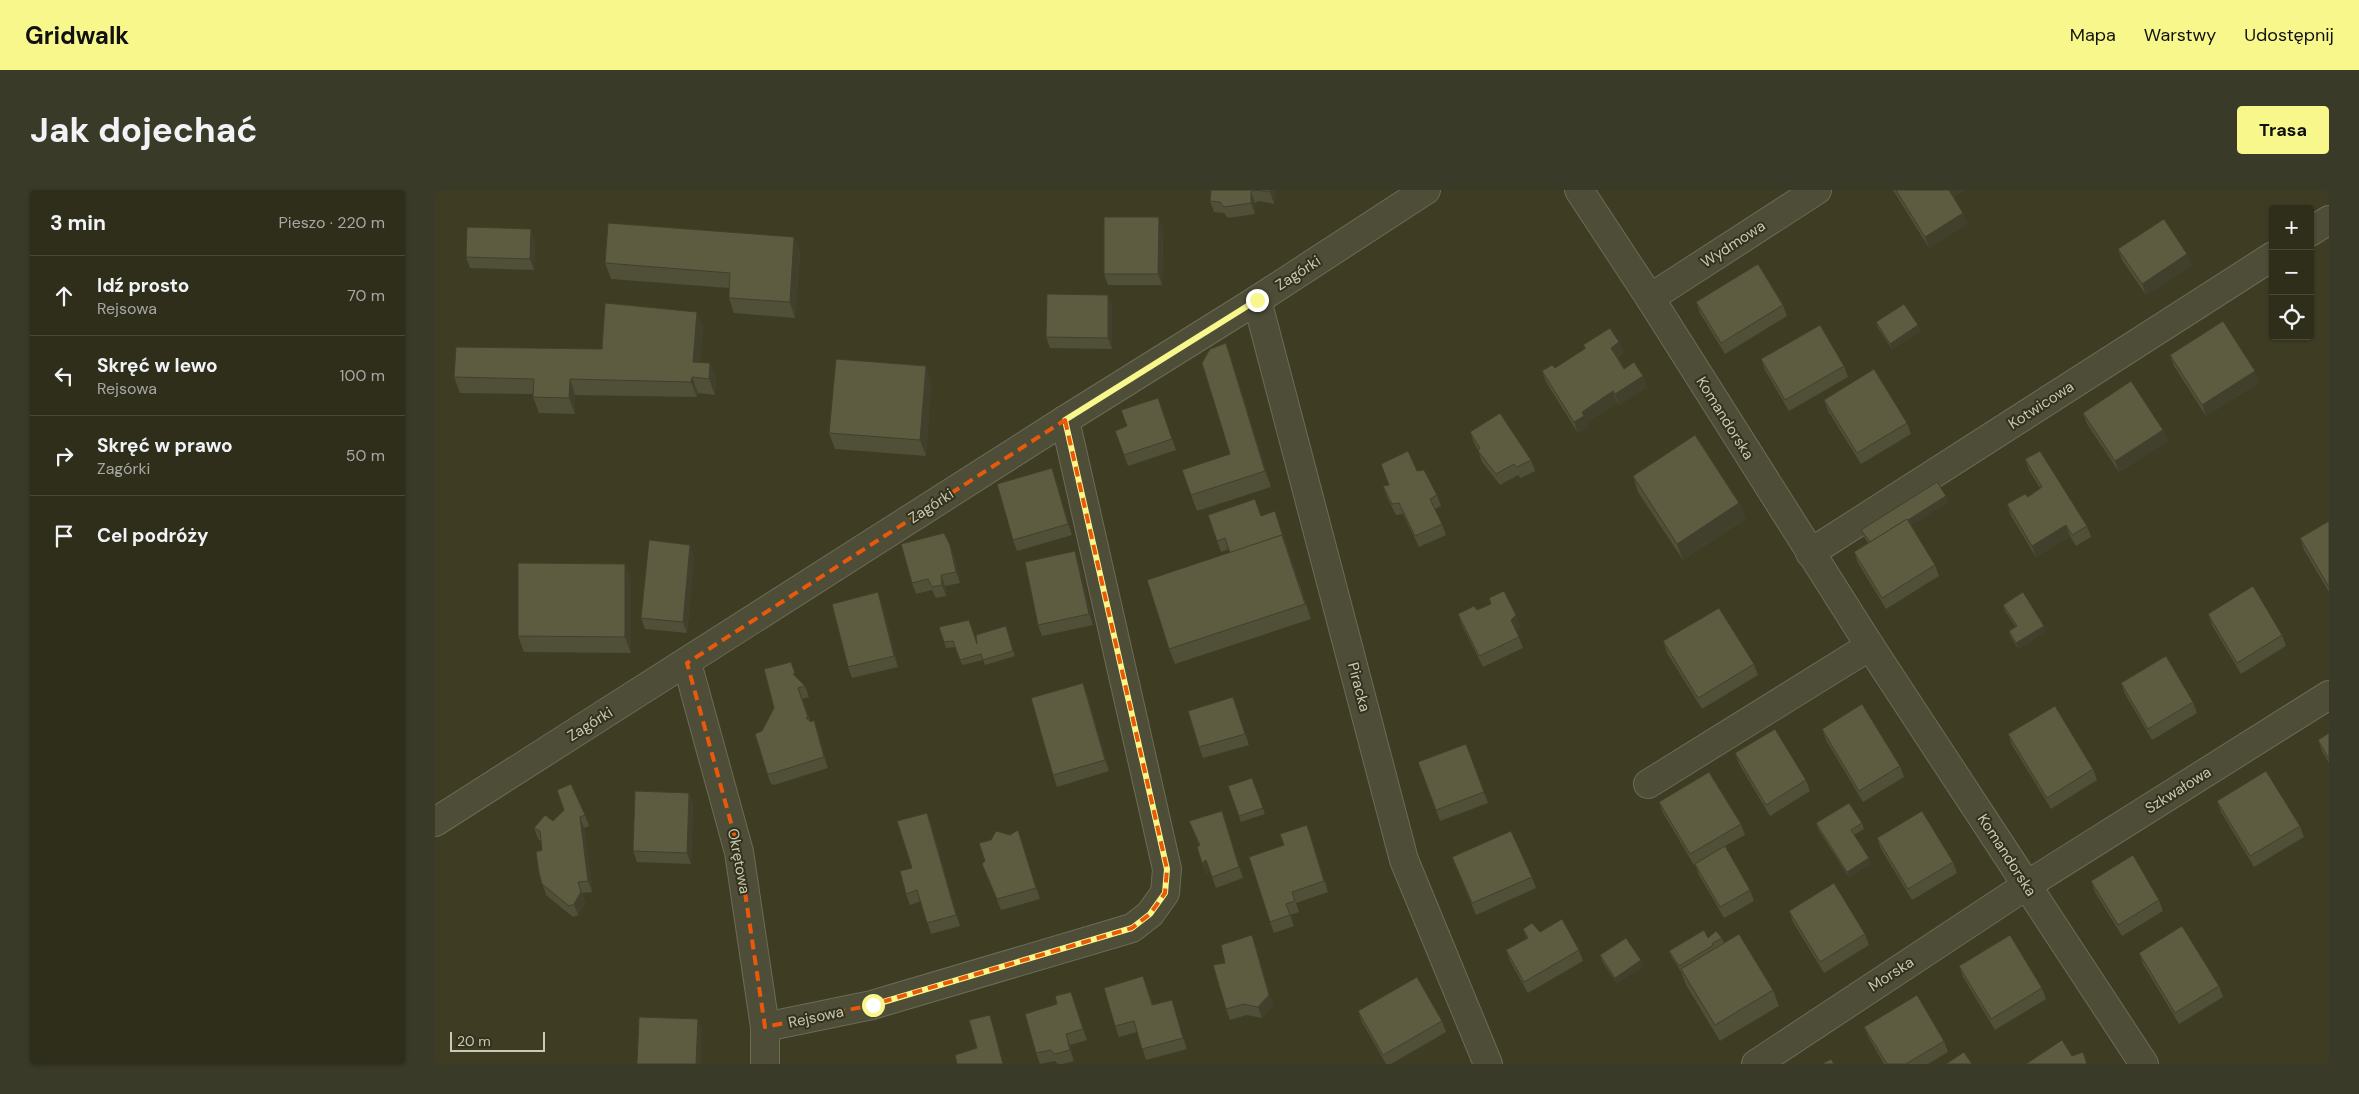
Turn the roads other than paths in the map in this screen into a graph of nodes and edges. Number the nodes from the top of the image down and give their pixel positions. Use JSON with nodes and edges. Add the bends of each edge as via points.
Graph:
{"nodes":[{"id":1,"x":1426,"y":190,"type":"edge"},
{"id":2,"x":1579,"y":190,"type":"edge"},
{"id":3,"x":1817,"y":190,"type":"edge"},
{"id":4,"x":2329,"y":220,"type":"edge"},
{"id":5,"x":2314,"y":229,"type":"edge"},
{"id":6,"x":2269,"y":259,"type":"edge"},
{"id":7,"x":1649,"y":298,"type":"junction"},
{"id":8,"x":1257,"y":300,"type":"junction"},
{"id":9,"x":1065,"y":420,"type":"junction"},
{"id":10,"x":1810,"y":554,"type":"junction"},
{"id":11,"x":1870,"y":646,"type":"junction"},
{"id":12,"x":687,"y":663,"type":"junction"},
{"id":13,"x":2329,"y":694,"type":"edge"},
{"id":14,"x":1648,"y":784,"type":"dead end"},
{"id":15,"x":435,"y":822,"type":"edge"},
{"id":16,"x":2027,"y":885,"type":"junction"},
{"id":17,"x":765,"y":1027,"type":"junction"},
{"id":18,"x":765,"y":1064,"type":"edge"},
{"id":19,"x":1488,"y":1064,"type":"edge"},
{"id":20,"x":1756,"y":1064,"type":"edge"},
{"id":21,"x":2144,"y":1064,"type":"edge"}],
"edges":[{"from":1,"to":8,"type":"street","name":"Zagórki"},
{"from":2,"to":7,"type":"street","name":"Komandorska"},
{"from":3,"to":7,"type":"street","name":"Wydmowa"},
{"from":4,"to":5,"type":"street"},
{"from":6,"to":10,"type":"street","name":"Kotwicowa"},
{"from":7,"to":10,"type":"street","name":"Komandorska"},
{"from":8,"to":9,"type":"street","name":"Zagórki"},
{"from":8,"to":19,"type":"street","name":"Piracka","via":[[1405,860]]},
{"from":9,"to":12,"type":"street","name":"Zagórki"},
{"from":9,"to":17,"type":"street","name":"Rejsowa","via":[[1167,869],[1165,893],[1150,914],[1132,928],[873,1005]]},
{"from":10,"to":11,"type":"street","name":"Komandorska"},
{"from":11,"to":14,"type":"street"},
{"from":11,"to":16,"type":"street","name":"Komandorska"},
{"from":12,"to":15,"type":"street","name":"Zagórki"},
{"from":12,"to":17,"type":"street","name":"Okrętowa","via":[[739,852]]},
{"from":13,"to":16,"type":"street","name":"Szkwałowa"},
{"from":16,"to":20,"type":"street","name":"Morska"},
{"from":16,"to":21,"type":"street","name":"Komandorska"},
{"from":17,"to":18,"type":"street","name":"Okrętowa"}]}
